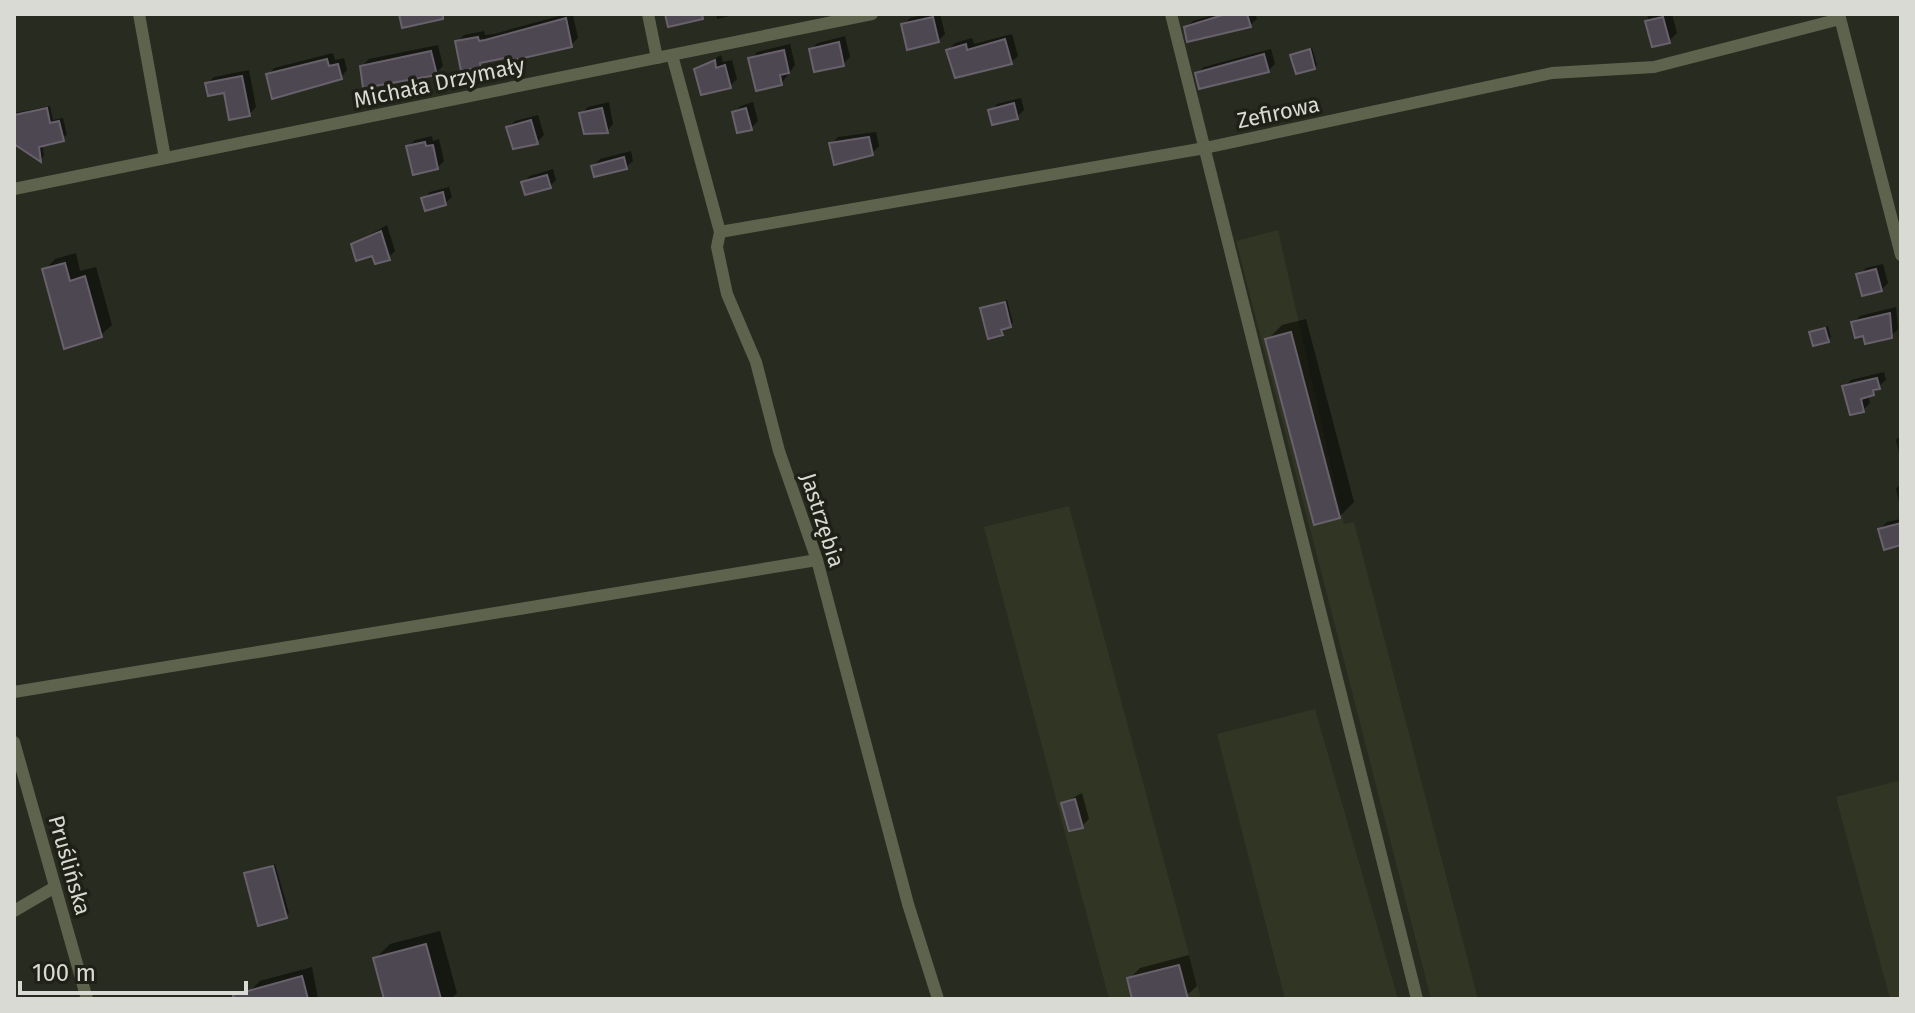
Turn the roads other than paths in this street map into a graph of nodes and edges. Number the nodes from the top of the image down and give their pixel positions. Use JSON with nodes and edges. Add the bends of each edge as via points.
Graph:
{"nodes":[{"id":1,"x":139,"y":14,"type":"edge"},
{"id":2,"x":648,"y":14,"type":"edge"},
{"id":3,"x":872,"y":14,"type":"edge"},
{"id":4,"x":1171,"y":14,"type":"edge"},
{"id":5,"x":1840,"y":17,"type":"edge"},
{"id":6,"x":672,"y":55,"type":"junction"},
{"id":7,"x":657,"y":58,"type":"junction"},
{"id":8,"x":1205,"y":148,"type":"junction"},
{"id":9,"x":165,"y":158,"type":"junction"},
{"id":10,"x":14,"y":189,"type":"edge"},
{"id":11,"x":720,"y":232,"type":"junction"},
{"id":12,"x":1901,"y":255,"type":"edge"},
{"id":13,"x":817,"y":560,"type":"junction"},
{"id":14,"x":14,"y":692,"type":"edge"},
{"id":15,"x":14,"y":742,"type":"edge"},
{"id":16,"x":55,"y":887,"type":"junction"},
{"id":17,"x":14,"y":911,"type":"edge"},
{"id":18,"x":87,"y":999,"type":"edge"},
{"id":19,"x":938,"y":999,"type":"edge"},
{"id":20,"x":1417,"y":999,"type":"edge"}],
"edges":[{"from":1,"to":9,"type":"street"},
{"from":2,"to":7,"type":"street"},
{"from":3,"to":6,"type":"street","name":"Michała Drzymały"},
{"from":4,"to":8,"type":"street"},
{"from":5,"to":8,"type":"street","name":"Zefirowa","via":[[1654,67],[1552,73]]},
{"from":5,"to":12,"type":"street"},
{"from":6,"to":7,"type":"street","name":"Michała Drzymały"},
{"from":6,"to":11,"type":"street","name":"Jastrzębia"},
{"from":7,"to":9,"type":"street","name":"Michała Drzymały"},
{"from":8,"to":11,"type":"street","name":"Zefirowa"},
{"from":8,"to":20,"type":"street"},
{"from":9,"to":10,"type":"street","name":"Michała Drzymały"},
{"from":11,"to":13,"type":"street","name":"Jastrzębia","via":[[717,247],[727,294],[756,362],[779,451]]},
{"from":13,"to":14,"type":"street"},
{"from":13,"to":19,"type":"street","name":"Jastrzębia"},
{"from":15,"to":16,"type":"street","name":"Pruślińska"},
{"from":16,"to":17,"type":"street"},
{"from":16,"to":18,"type":"street","name":"Pruślińska"}]}
